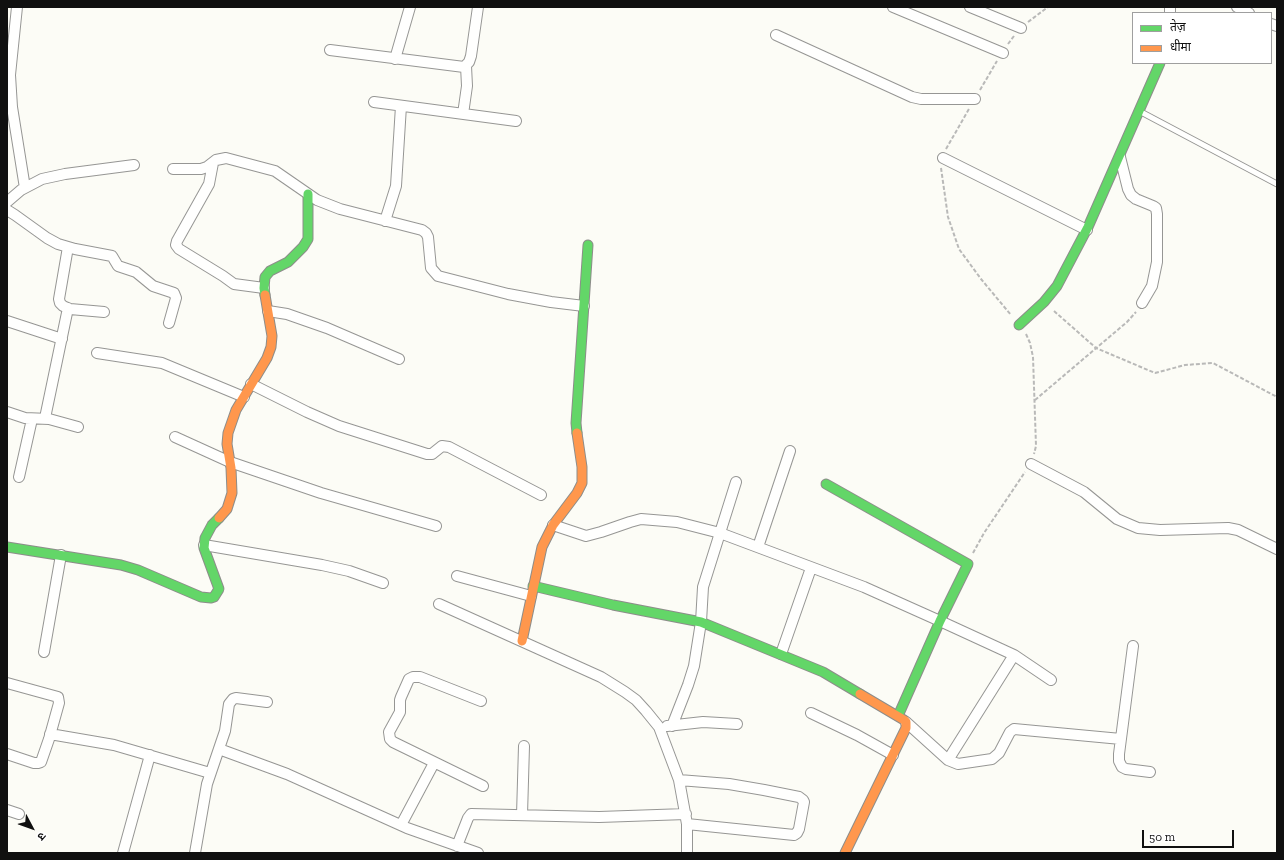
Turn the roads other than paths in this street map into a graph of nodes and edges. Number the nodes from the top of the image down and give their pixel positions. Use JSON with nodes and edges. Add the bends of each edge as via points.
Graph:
{"nodes":[{"id":1,"x":17,"y":7,"type":"edge"},
{"id":2,"x":410,"y":7,"type":"edge"},
{"id":3,"x":478,"y":7,"type":"edge"},
{"id":4,"x":893,"y":7,"type":"edge"},
{"id":5,"x":970,"y":7,"type":"edge"},
{"id":6,"x":1237,"y":7,"type":"edge"},
{"id":7,"x":1247,"y":12,"type":"edge"},
{"id":8,"x":1021,"y":28,"type":"road end"},
{"id":9,"x":776,"y":34,"type":"dead end"},
{"id":10,"x":330,"y":50,"type":"dead end"},
{"id":11,"x":1003,"y":52,"type":"road end"},
{"id":12,"x":395,"y":59,"type":"junction"},
{"id":13,"x":1160,"y":64,"type":"edge"},
{"id":14,"x":466,"y":66,"type":"junction"},
{"id":15,"x":975,"y":99,"type":"road end"},
{"id":16,"x":374,"y":102,"type":"dead end"},
{"id":17,"x":401,"y":106,"type":"junction"},
{"id":18,"x":1140,"y":111,"type":"junction"},
{"id":19,"x":463,"y":114,"type":"junction"},
{"id":20,"x":516,"y":121,"type":"dead end"},
{"id":21,"x":1120,"y":157,"type":"junction"},
{"id":22,"x":943,"y":158,"type":"road end"},
{"id":23,"x":213,"y":163,"type":"junction"},
{"id":24,"x":134,"y":165,"type":"dead end"},
{"id":25,"x":173,"y":169,"type":"dead end"},
{"id":26,"x":1277,"y":184,"type":"edge"},
{"id":27,"x":25,"y":188,"type":"junction"},
{"id":28,"x":308,"y":194,"type":"junction"},
{"id":29,"x":7,"y":202,"type":"edge"},
{"id":30,"x":7,"y":210,"type":"edge"},
{"id":31,"x":385,"y":221,"type":"junction"},
{"id":32,"x":1087,"y":230,"type":"junction"},
{"id":33,"x":588,"y":245,"type":"dead end"},
{"id":34,"x":68,"y":247,"type":"junction"},
{"id":35,"x":264,"y":288,"type":"junction"},
{"id":36,"x":1142,"y":303,"type":"road end"},
{"id":37,"x":584,"y":306,"type":"junction"},
{"id":38,"x":68,"y":308,"type":"junction"},
{"id":39,"x":268,"y":311,"type":"junction"},
{"id":40,"x":104,"y":312,"type":"dead end"},
{"id":41,"x":7,"y":321,"type":"edge"},
{"id":42,"x":169,"y":323,"type":"dead end"},
{"id":43,"x":1020,"y":325,"type":"road end"},
{"id":44,"x":62,"y":339,"type":"junction"},
{"id":45,"x":97,"y":353,"type":"dead end"},
{"id":46,"x":399,"y":359,"type":"dead end"},
{"id":47,"x":251,"y":384,"type":"junction"},
{"id":48,"x":244,"y":397,"type":"junction"},
{"id":49,"x":7,"y":412,"type":"edge"},
{"id":50,"x":46,"y":418,"type":"junction"},
{"id":51,"x":32,"y":419,"type":"junction"},
{"id":52,"x":78,"y":427,"type":"dead end"},
{"id":53,"x":175,"y":437,"type":"dead end"},
{"id":54,"x":790,"y":451,"type":"dead end"},
{"id":55,"x":230,"y":462,"type":"junction"},
{"id":56,"x":1031,"y":464,"type":"road end"},
{"id":57,"x":19,"y":477,"type":"dead end"},
{"id":58,"x":736,"y":482,"type":"dead end"},
{"id":59,"x":826,"y":484,"type":"dead end"},
{"id":60,"x":541,"y":495,"type":"dead end"},
{"id":61,"x":553,"y":525,"type":"junction"},
{"id":62,"x":436,"y":526,"type":"dead end"},
{"id":63,"x":720,"y":533,"type":"junction"},
{"id":64,"x":204,"y":545,"type":"junction"},
{"id":65,"x":7,"y":547,"type":"edge"},
{"id":66,"x":758,"y":547,"type":"junction"},
{"id":67,"x":1277,"y":550,"type":"edge"},
{"id":68,"x":61,"y":555,"type":"junction"},
{"id":69,"x":811,"y":568,"type":"junction"},
{"id":70,"x":457,"y":576,"type":"dead end"},
{"id":71,"x":383,"y":583,"type":"dead end"},
{"id":72,"x":532,"y":591,"type":"junction"},
{"id":73,"x":439,"y":604,"type":"dead end"},
{"id":74,"x":940,"y":621,"type":"junction"},
{"id":75,"x":701,"y":622,"type":"junction"},
{"id":76,"x":522,"y":640,"type":"junction"},
{"id":77,"x":1133,"y":646,"type":"dead end"},
{"id":78,"x":44,"y":652,"type":"dead end"},
{"id":79,"x":781,"y":654,"type":"junction"},
{"id":80,"x":1014,"y":655,"type":"junction"},
{"id":81,"x":1051,"y":680,"type":"dead end"},
{"id":82,"x":7,"y":684,"type":"edge"},
{"id":83,"x":481,"y":701,"type":"dead end"},
{"id":84,"x":267,"y":702,"type":"dead end"},
{"id":85,"x":812,"y":713,"type":"dead end"},
{"id":86,"x":902,"y":719,"type":"junction"},
{"id":87,"x":737,"y":724,"type":"dead end"},
{"id":88,"x":672,"y":726,"type":"junction"},
{"id":89,"x":658,"y":727,"type":"junction"},
{"id":90,"x":50,"y":734,"type":"junction"},
{"id":91,"x":1121,"y":739,"type":"junction"},
{"id":92,"x":524,"y":746,"type":"dead end"},
{"id":93,"x":219,"y":749,"type":"junction"},
{"id":94,"x":7,"y":754,"type":"edge"},
{"id":95,"x":150,"y":755,"type":"junction"},
{"id":96,"x":893,"y":755,"type":"junction"},
{"id":97,"x":948,"y":760,"type":"junction"},
{"id":98,"x":434,"y":763,"type":"junction"},
{"id":99,"x":1150,"y":772,"type":"dead end"},
{"id":100,"x":210,"y":773,"type":"junction"},
{"id":101,"x":679,"y":780,"type":"junction"},
{"id":102,"x":483,"y":786,"type":"dead end"},
{"id":103,"x":7,"y":810,"type":"edge"},
{"id":104,"x":19,"y":814,"type":"dead end"},
{"id":105,"x":522,"y":815,"type":"junction"},
{"id":106,"x":686,"y":819,"type":"junction"},
{"id":107,"x":400,"y":825,"type":"junction"},
{"id":108,"x":457,"y":846,"type":"junction"},
{"id":109,"x":123,"y":853,"type":"edge"},
{"id":110,"x":194,"y":853,"type":"edge"},
{"id":111,"x":478,"y":853,"type":"edge"},
{"id":112,"x":687,"y":853,"type":"edge"},
{"id":113,"x":845,"y":853,"type":"edge"}],
"edges":[{"from":1,"to":27,"type":"street","via":[[10,75],[12,107]]},
{"from":2,"to":12,"type":"street"},
{"from":3,"to":14,"type":"street","via":[[471,56]]},
{"from":4,"to":11,"type":"street"},
{"from":5,"to":8,"type":"street"},
{"from":6,"to":7,"type":"street"},
{"from":9,"to":15,"type":"street","via":[[912,97]]},
{"from":10,"to":12,"type":"street"},
{"from":12,"to":14,"type":"street","via":[[461,68]]},
{"from":13,"to":18,"type":"street"},
{"from":14,"to":19,"type":"street","via":[[467,86]]},
{"from":16,"to":17,"type":"street"},
{"from":17,"to":19,"type":"street"},
{"from":17,"to":31,"type":"street","via":[[397,179]]},
{"from":18,"to":21,"type":"street"},
{"from":18,"to":26,"type":"lane"},
{"from":19,"to":20,"type":"street"},
{"from":21,"to":32,"type":"street"},
{"from":21,"to":36,"type":"street","via":[[1131,195],[1156,208],[1158,214],[1157,262],[1152,286]]},
{"from":22,"to":32,"type":"street"},
{"from":23,"to":25,"type":"street","via":[[201,169]]},
{"from":23,"to":28,"type":"street","via":[[226,158],[275,171]]},
{"from":23,"to":35,"type":"street","via":[[209,184],[176,245],[234,284]]},
{"from":24,"to":27,"type":"street","via":[[65,174]]},
{"from":27,"to":29,"type":"street"},
{"from":28,"to":31,"type":"street","via":[[340,209]]},
{"from":28,"to":35,"type":"street","via":[[308,239],[299,253],[267,274]]},
{"from":30,"to":34,"type":"street","via":[[47,238]]},
{"from":31,"to":37,"type":"street","via":[[426,233],[431,268],[438,276],[508,294]]},
{"from":32,"to":43,"type":"street","via":[[1058,286]]},
{"from":33,"to":37,"type":"street"},
{"from":34,"to":38,"type":"street","via":[[59,299],[60,303]]},
{"from":34,"to":42,"type":"street","via":[[112,256],[118,266],[136,272],[153,286],[174,293],[176,298]]},
{"from":35,"to":39,"type":"street"},
{"from":37,"to":61,"type":"street","via":[[576,423],[582,483]]},
{"from":38,"to":40,"type":"street"},
{"from":38,"to":44,"type":"street"},
{"from":39,"to":46,"type":"street","via":[[287,314],[327,328]]},
{"from":39,"to":47,"type":"street","via":[[271,347]]},
{"from":41,"to":44,"type":"street"},
{"from":44,"to":50,"type":"street"},
{"from":45,"to":48,"type":"street","via":[[162,363]]},
{"from":47,"to":48,"type":"street"},
{"from":47,"to":60,"type":"street","via":[[339,426],[427,454],[432,454],[442,446],[450,447]]},
{"from":48,"to":55,"type":"street","via":[[236,410],[228,433]]},
{"from":49,"to":51,"type":"street"},
{"from":50,"to":51,"type":"street"},
{"from":50,"to":52,"type":"street"},
{"from":51,"to":57,"type":"street"},
{"from":53,"to":55,"type":"street"},
{"from":54,"to":66,"type":"street"},
{"from":55,"to":62,"type":"street"},
{"from":55,"to":64,"type":"street","via":[[230,502],[212,525]]},
{"from":56,"to":67,"type":"street","via":[[1091,497],[1116,519],[1138,528],[1228,528],[1238,530]]},
{"from":58,"to":63,"type":"street"},
{"from":59,"to":74,"type":"street","via":[[968,564]]},
{"from":61,"to":63,"type":"street","via":[[586,536],[641,519],[677,522]]},
{"from":61,"to":72,"type":"street","via":[[542,547]]},
{"from":63,"to":66,"type":"street"},
{"from":63,"to":75,"type":"street","via":[[704,587]]},
{"from":64,"to":68,"type":"street","via":[[219,589],[214,597],[210,598],[200,597],[122,565]]},
{"from":64,"to":71,"type":"street","via":[[322,565]]},
{"from":65,"to":68,"type":"street"},
{"from":66,"to":69,"type":"street"},
{"from":68,"to":78,"type":"street"},
{"from":69,"to":74,"type":"street","via":[[864,587]]},
{"from":69,"to":79,"type":"street"},
{"from":70,"to":72,"type":"street"},
{"from":72,"to":75,"type":"street"},
{"from":72,"to":76,"type":"street"},
{"from":73,"to":76,"type":"street"},
{"from":74,"to":80,"type":"street"},
{"from":74,"to":86,"type":"street"},
{"from":75,"to":79,"type":"street"},
{"from":75,"to":88,"type":"street","via":[[694,666]]},
{"from":76,"to":89,"type":"street","via":[[601,677],[625,692],[636,700]]},
{"from":77,"to":91,"type":"street"},
{"from":79,"to":86,"type":"street","via":[[823,672]]},
{"from":80,"to":81,"type":"street"},
{"from":80,"to":97,"type":"street"},
{"from":82,"to":90,"type":"street","via":[[58,697],[59,703]]},
{"from":83,"to":98,"type":"street","via":[[420,677],[409,679],[400,700],[400,712],[389,732],[390,739]]},
{"from":84,"to":93,"type":"street","via":[[233,699],[229,704]]},
{"from":85,"to":96,"type":"street"},
{"from":86,"to":96,"type":"street","via":[[906,728]]},
{"from":86,"to":97,"type":"street"},
{"from":87,"to":88,"type":"street","via":[[703,722]]},
{"from":88,"to":89,"type":"street"},
{"from":89,"to":101,"type":"street"},
{"from":90,"to":94,"type":"street","via":[[41,762]]},
{"from":90,"to":95,"type":"street","via":[[114,745]]},
{"from":91,"to":97,"type":"street","via":[[1014,729],[999,753],[992,759],[958,764]]},
{"from":91,"to":99,"type":"street","via":[[1119,761],[1122,767]]},
{"from":92,"to":105,"type":"street"},
{"from":93,"to":100,"type":"street"},
{"from":93,"to":107,"type":"street","via":[[287,774]]},
{"from":95,"to":100,"type":"street"},
{"from":95,"to":109,"type":"street"},
{"from":96,"to":113,"type":"street"},
{"from":98,"to":102,"type":"street"},
{"from":98,"to":107,"type":"street"},
{"from":100,"to":110,"type":"street"},
{"from":101,"to":106,"type":"street"},
{"from":101,"to":106,"type":"street","via":[[764,790],[799,797],[804,802],[799,829],[794,835]]},
{"from":103,"to":104,"type":"street"},
{"from":105,"to":106,"type":"street"},
{"from":105,"to":108,"type":"street","via":[[471,814]]},
{"from":106,"to":112,"type":"street"},
{"from":107,"to":108,"type":"street"},
{"from":108,"to":111,"type":"street"}]}
